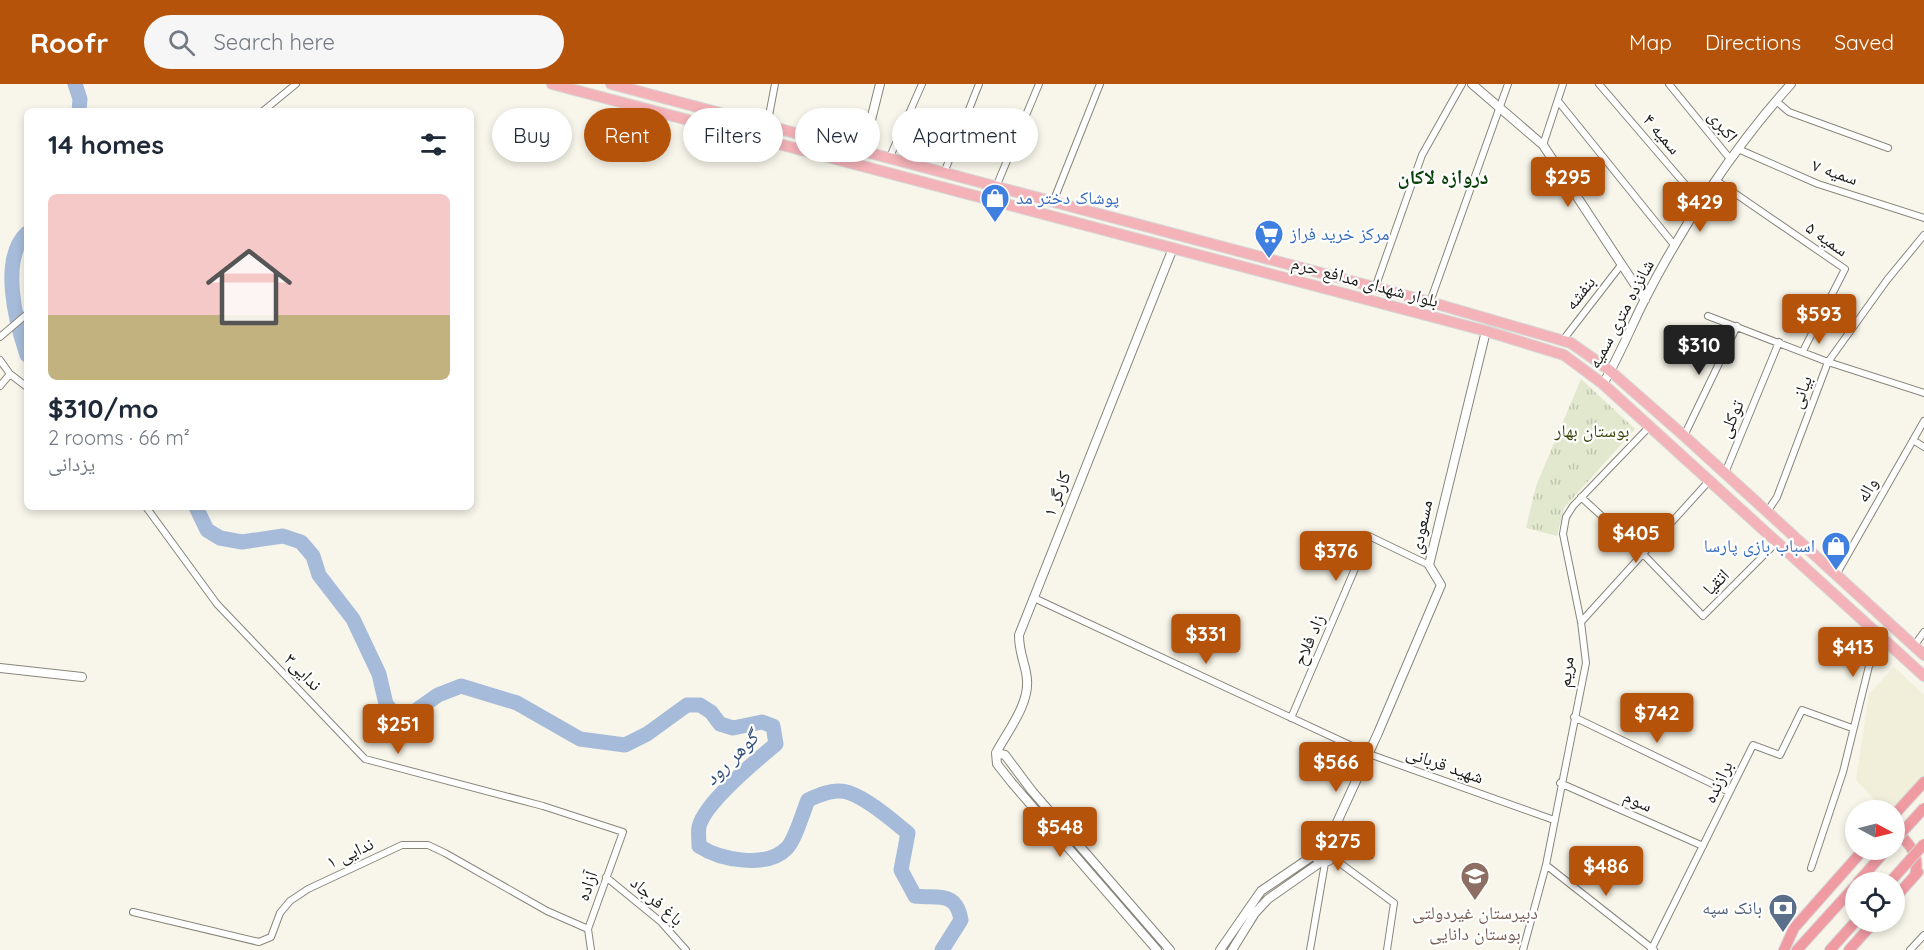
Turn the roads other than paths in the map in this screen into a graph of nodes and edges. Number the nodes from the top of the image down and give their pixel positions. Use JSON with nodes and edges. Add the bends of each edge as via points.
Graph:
{"nodes":[{"id":1,"x":296,"y":84,"type":"edge"},
{"id":2,"x":552,"y":84,"type":"edge"},
{"id":3,"x":610,"y":84,"type":"edge"},
{"id":4,"x":775,"y":84,"type":"edge"},
{"id":5,"x":880,"y":84,"type":"edge"},
{"id":6,"x":922,"y":84,"type":"edge"},
{"id":7,"x":979,"y":84,"type":"edge"},
{"id":8,"x":1039,"y":84,"type":"edge"},
{"id":9,"x":1100,"y":84,"type":"edge"},
{"id":10,"x":1462,"y":84,"type":"edge"},
{"id":11,"x":1472,"y":84,"type":"edge"},
{"id":12,"x":1508,"y":84,"type":"edge"},
{"id":13,"x":1563,"y":84,"type":"edge"},
{"id":14,"x":1599,"y":84,"type":"edge"},
{"id":15,"x":1669,"y":84,"type":"edge"},
{"id":16,"x":1791,"y":84,"type":"edge"},
{"id":17,"x":1558,"y":100,"type":"junction"},
{"id":18,"x":1776,"y":101,"type":"junction"},
{"id":19,"x":1501,"y":107,"type":"junction"},
{"id":20,"x":267,"y":108,"type":"edge"},
{"id":21,"x":700,"y":108,"type":"edge"},
{"id":22,"x":770,"y":108,"type":"edge"},
{"id":23,"x":874,"y":108,"type":"edge"},
{"id":24,"x":1542,"y":145,"type":"junction"},
{"id":25,"x":1888,"y":148,"type":"dead end"},
{"id":26,"x":1738,"y":149,"type":"junction"},
{"id":27,"x":880,"y":157,"type":"edge"},
{"id":28,"x":889,"y":159,"type":"junction"},
{"id":29,"x":1731,"y":160,"type":"junction"},
{"id":30,"x":944,"y":173,"type":"junction"},
{"id":31,"x":1717,"y":181,"type":"junction"},
{"id":32,"x":996,"y":187,"type":"junction"},
{"id":33,"x":1053,"y":202,"type":"junction"},
{"id":34,"x":1702,"y":204,"type":"junction"},
{"id":35,"x":1924,"y":218,"type":"edge"},
{"id":36,"x":1924,"y":236,"type":"edge"},
{"id":37,"x":1676,"y":247,"type":"junction"},
{"id":38,"x":1173,"y":248,"type":"junction"},
{"id":39,"x":1621,"y":265,"type":"junction"},
{"id":40,"x":1375,"y":288,"type":"junction"},
{"id":41,"x":1645,"y":300,"type":"junction"},
{"id":42,"x":1430,"y":302,"type":"junction"},
{"id":43,"x":1708,"y":316,"type":"dead end"},
{"id":44,"x":24,"y":317,"type":"edge"},
{"id":45,"x":1737,"y":326,"type":"junction"},
{"id":46,"x":1486,"y":331,"type":"junction"},
{"id":47,"x":1,"y":337,"type":"edge"},
{"id":48,"x":1563,"y":340,"type":"junction"},
{"id":49,"x":1779,"y":342,"type":"junction"},
{"id":50,"x":1803,"y":351,"type":"junction"},
{"id":51,"x":0,"y":360,"type":"edge"},
{"id":52,"x":1616,"y":360,"type":"junction"},
{"id":53,"x":1828,"y":362,"type":"junction"},
{"id":54,"x":1601,"y":364,"type":"junction"},
{"id":55,"x":1610,"y":371,"type":"junction"},
{"id":56,"x":10,"y":374,"type":"junction"},
{"id":57,"x":1603,"y":384,"type":"junction"},
{"id":58,"x":24,"y":385,"type":"edge"},
{"id":59,"x":0,"y":386,"type":"edge"},
{"id":60,"x":1924,"y":393,"type":"edge"},
{"id":61,"x":1924,"y":421,"type":"edge"},
{"id":62,"x":1650,"y":426,"type":"junction"},
{"id":63,"x":1684,"y":436,"type":"junction"},
{"id":64,"x":1913,"y":440,"type":"junction"},
{"id":65,"x":1924,"y":447,"type":"edge"},
{"id":66,"x":1725,"y":473,"type":"junction"},
{"id":67,"x":1709,"y":481,"type":"junction"},
{"id":68,"x":1581,"y":497,"type":"junction"},
{"id":69,"x":148,"y":510,"type":"edge"},
{"id":70,"x":1767,"y":512,"type":"junction"},
{"id":71,"x":1776,"y":543,"type":"junction"},
{"id":72,"x":1643,"y":554,"type":"junction"},
{"id":73,"x":1429,"y":565,"type":"junction"},
{"id":74,"x":1836,"y":575,"type":"junction"},
{"id":75,"x":1034,"y":598,"type":"junction"},
{"id":76,"x":1581,"y":622,"type":"junction"},
{"id":77,"x":1924,"y":632,"type":"edge"},
{"id":78,"x":1886,"y":642,"type":"junction"},
{"id":79,"x":1914,"y":646,"type":"junction"},
{"id":80,"x":1924,"y":655,"type":"edge"},
{"id":81,"x":0,"y":668,"type":"edge"},
{"id":82,"x":1924,"y":675,"type":"edge"},
{"id":83,"x":82,"y":677,"type":"dead end"},
{"id":84,"x":1574,"y":717,"type":"junction"},
{"id":85,"x":1291,"y":718,"type":"junction"},
{"id":86,"x":1852,"y":728,"type":"junction"},
{"id":87,"x":996,"y":753,"type":"junction"},
{"id":88,"x":1369,"y":754,"type":"junction"},
{"id":89,"x":1924,"y":782,"type":"edge"},
{"id":90,"x":1560,"y":783,"type":"junction"},
{"id":91,"x":1730,"y":792,"type":"junction"},
{"id":92,"x":1905,"y":803,"type":"edge"},
{"id":93,"x":1924,"y":808,"type":"edge"},
{"id":94,"x":1554,"y":820,"type":"junction"},
{"id":95,"x":1905,"y":829,"type":"edge"},
{"id":96,"x":623,"y":832,"type":"joint"},
{"id":97,"x":1905,"y":841,"type":"edge"},
{"id":98,"x":1328,"y":843,"type":"junction"},
{"id":99,"x":1924,"y":844,"type":"edge"},
{"id":100,"x":1703,"y":846,"type":"junction"},
{"id":101,"x":1089,"y":857,"type":"junction"},
{"id":102,"x":1323,"y":859,"type":"junction"},
{"id":103,"x":1854,"y":860,"type":"edge"},
{"id":104,"x":1877,"y":860,"type":"edge"},
{"id":105,"x":1082,"y":863,"type":"junction"},
{"id":106,"x":1546,"y":865,"type":"junction"},
{"id":107,"x":1924,"y":866,"type":"edge"},
{"id":108,"x":1811,"y":868,"type":"dead end"},
{"id":109,"x":1867,"y":872,"type":"edge"},
{"id":110,"x":1899,"y":872,"type":"edge"},
{"id":111,"x":1915,"y":875,"type":"junction"},
{"id":112,"x":606,"y":877,"type":"junction"},
{"id":113,"x":1905,"y":886,"type":"edge"},
{"id":114,"x":1845,"y":897,"type":"edge"},
{"id":115,"x":1130,"y":904,"type":"junction"},
{"id":116,"x":1123,"y":911,"type":"junction"},
{"id":117,"x":134,"y":912,"type":"dead end"},
{"id":118,"x":588,"y":929,"type":"junction"},
{"id":119,"x":1846,"y":932,"type":"edge"},
{"id":120,"x":1866,"y":932,"type":"edge"},
{"id":121,"x":1924,"y":935,"type":"edge"},
{"id":122,"x":1230,"y":947,"type":"edge"},
{"id":123,"x":1652,"y":949,"type":"edge"},
{"id":124,"x":1852,"y":949,"type":"edge"},
{"id":125,"x":591,"y":950,"type":"edge"},
{"id":126,"x":686,"y":950,"type":"edge"},
{"id":127,"x":1156,"y":950,"type":"edge"},
{"id":128,"x":1170,"y":950,"type":"edge"},
{"id":129,"x":1220,"y":950,"type":"edge"},
{"id":130,"x":1310,"y":950,"type":"edge"},
{"id":131,"x":1387,"y":950,"type":"edge"},
{"id":132,"x":1523,"y":950,"type":"edge"},
{"id":133,"x":1784,"y":950,"type":"edge"},
{"id":134,"x":1797,"y":950,"type":"edge"},
{"id":135,"x":1830,"y":950,"type":"edge"},
{"id":136,"x":1910,"y":950,"type":"edge"}],
"edges":[{"from":1,"to":20,"type":"street"},
{"from":2,"to":38,"type":"main road","name":"بلوار شهدای مدافع حرم"},
{"from":3,"to":21,"type":"main road","name":"بلوار شهدای مدافع حرم"},
{"from":4,"to":22,"type":"street"},
{"from":5,"to":23,"type":"street"},
{"from":6,"to":28,"type":"street"},
{"from":7,"to":30,"type":"street"},
{"from":8,"to":32,"type":"street"},
{"from":9,"to":33,"type":"street"},
{"from":10,"to":40,"type":"street","via":[[1422,155]]},
{"from":11,"to":19,"type":"street"},
{"from":12,"to":19,"type":"street"},
{"from":13,"to":17,"type":"street"},
{"from":14,"to":34,"type":"street","name":"سمیه ۴"},
{"from":15,"to":29,"type":"street","name":"اکبری"},
{"from":16,"to":18,"type":"street","name":"شانزده متری سمیه"},
{"from":17,"to":24,"type":"street"},
{"from":17,"to":37,"type":"street"},
{"from":18,"to":25,"type":"street","via":[[1789,112]]},
{"from":18,"to":26,"type":"street","name":"شانزده متری سمیه"},
{"from":19,"to":24,"type":"street"},
{"from":19,"to":42,"type":"street"},
{"from":24,"to":39,"type":"street"},
{"from":26,"to":29,"type":"street","name":"شانزده متری سمیه"},
{"from":26,"to":35,"type":"street","name":"سمیه ۷","via":[[1818,184]]},
{"from":27,"to":28,"type":"main road","name":"بلوار شهدای مدافع حرم"},
{"from":28,"to":30,"type":"main road","name":"بلوار شهدای مدافع حرم"},
{"from":29,"to":31,"type":"street","name":"شانزده متری سمیه"},
{"from":30,"to":32,"type":"main road","name":"بلوار شهدای مدافع حرم"},
{"from":31,"to":34,"type":"street","name":"شانزده متری سمیه"},
{"from":31,"to":50,"type":"street","name":"سمیه ۵","via":[[1845,269]]},
{"from":32,"to":33,"type":"main road","name":"بلوار شهدای مدافع حرم"},
{"from":33,"to":40,"type":"main road","name":"بلوار شهدای مدافع حرم"},
{"from":34,"to":37,"type":"street","name":"شانزده متری سمیه"},
{"from":36,"to":53,"type":"street","name":"بیانی"},
{"from":37,"to":41,"type":"street","name":"شانزده متری سمیه"},
{"from":38,"to":46,"type":"main road","name":"بلوار شهدای مدافع حرم"},
{"from":38,"to":75,"type":"street","name":"کارگر ۱"},
{"from":39,"to":41,"type":"street"},
{"from":39,"to":48,"type":"street","name":"بنفشه"},
{"from":40,"to":42,"type":"main road","name":"بلوار شهدای مدافع حرم"},
{"from":41,"to":52,"type":"street","name":"شانزده متری سمیه"},
{"from":42,"to":48,"type":"main road","name":"بلوار شهدای مدافع حرم"},
{"from":43,"to":45,"type":"street"},
{"from":44,"to":47,"type":"street"},
{"from":45,"to":49,"type":"street"},
{"from":45,"to":63,"type":"street"},
{"from":46,"to":57,"type":"main road","name":"بلوار شهدای مدافع حرم","via":[[1564,355]]},
{"from":46,"to":73,"type":"street","name":"مسعودی"},
{"from":48,"to":54,"type":"main road","name":"بلوار شهدای مدافع حرم"},
{"from":49,"to":50,"type":"street"},
{"from":49,"to":66,"type":"street","name":"توکلی"},
{"from":50,"to":53,"type":"street"},
{"from":51,"to":56,"type":"street"},
{"from":52,"to":54,"type":"street"},
{"from":52,"to":55,"type":"street","name":"شانزده متری سمیه"},
{"from":53,"to":60,"type":"street"},
{"from":53,"to":70,"type":"street","name":"بیانی","via":[[1777,497]]},
{"from":54,"to":55,"type":"main road","name":"بلوار شهدای مدافع حرم"},
{"from":55,"to":57,"type":"street","name":"شانزده متری سمیه"},
{"from":55,"to":63,"type":"main road","name":"بلوار شهدای مدافع حرم"},
{"from":56,"to":58,"type":"street"},
{"from":56,"to":59,"type":"street"},
{"from":57,"to":62,"type":"main road","name":"بلوار شهدای مدافع حرم"},
{"from":61,"to":64,"type":"street","name":"واله"},
{"from":62,"to":67,"type":"main road","name":"بلوار شهدای مدافع حرم"},
{"from":62,"to":68,"type":"street","name":"مریم"},
{"from":63,"to":66,"type":"main road","name":"بلوار شهدای مدافع حرم"},
{"from":64,"to":65,"type":"street"},
{"from":64,"to":74,"type":"street","name":"واله"},
{"from":66,"to":70,"type":"main road","name":"بلوار شهدای مدافع حرم"},
{"from":67,"to":71,"type":"main road","name":"بلوار شهدای مدافع حرم"},
{"from":67,"to":72,"type":"street"},
{"from":68,"to":72,"type":"street"},
{"from":68,"to":76,"type":"street","name":"مریم","via":[[1566,517],[1563,534]]},
{"from":69,"to":96,"type":"street","name":"ندایی۳","via":[[217,604],[365,759],[543,806]]},
{"from":70,"to":74,"type":"main road","name":"بلوار شهدای مدافع حرم"},
{"from":71,"to":72,"type":"street","name":"اتقیا","via":[[1703,616]]},
{"from":71,"to":78,"type":"main road","name":"بلوار شهدای مدافع حرم"},
{"from":72,"to":76,"type":"street"},
{"from":73,"to":85,"type":"street","name":"زاد فلاح","via":[[1369,536]]},
{"from":73,"to":88,"type":"street","name":"مسعودی","via":[[1441,585]]},
{"from":74,"to":79,"type":"main road","name":"بلوار شهدای مدافع حرم"},
{"from":75,"to":85,"type":"street","name":"شهید قربانی"},
{"from":75,"to":87,"type":"street","name":"کارگر ۱","via":[[1019,635],[1027,680],[1025,700]]},
{"from":76,"to":84,"type":"street","name":"مریم","via":[[1586,663]]},
{"from":77,"to":79,"type":"street"},
{"from":78,"to":82,"type":"main road","name":"بلوار شهدای مدافع حرم"},
{"from":78,"to":86,"type":"street","via":[[1869,666]]},
{"from":79,"to":80,"type":"main road","name":"بلوار شهدای مدافع حرم"},
{"from":81,"to":83,"type":"street"},
{"from":84,"to":90,"type":"street","name":"مریم"},
{"from":84,"to":91,"type":"street"},
{"from":85,"to":88,"type":"street","name":"شهید قربانی"},
{"from":86,"to":91,"type":"street","name":"برازنده","via":[[1802,710],[1780,755],[1753,745]]},
{"from":86,"to":108,"type":"street","via":[[1843,772]]},
{"from":87,"to":101,"type":"street","via":[[1005,755]]},
{"from":87,"to":105,"type":"street","via":[[997,764]]},
{"from":88,"to":94,"type":"street","name":"شهید قربانی"},
{"from":88,"to":98,"type":"street"},
{"from":89,"to":92,"type":"highway"},
{"from":90,"to":94,"type":"street","name":"مریم"},
{"from":90,"to":100,"type":"street","name":"سوم"},
{"from":91,"to":100,"type":"street","name":"برازنده"},
{"from":93,"to":95,"type":"highway","bridge":true},
{"from":94,"to":106,"type":"street","name":"مریم"},
{"from":96,"to":112,"type":"street","name":"آزاده"},
{"from":97,"to":111,"type":"highway","via":[[1915,853]]},
{"from":98,"to":102,"type":"street","via":[[1319,844]]},
{"from":98,"to":102,"type":"street","via":[[1335,852]]},
{"from":99,"to":110,"type":"highway","bridge":true},
{"from":100,"to":123,"type":"street","name":"برازنده"},
{"from":101,"to":105,"type":"street"},
{"from":101,"to":115,"type":"street"},
{"from":102,"to":122,"type":"street","via":[[1261,891]]},
{"from":102,"to":130,"type":"street"},
{"from":102,"to":131,"type":"street","via":[[1394,903]]},
{"from":103,"to":133,"type":"highway","via":[[1793,930]]},
{"from":104,"to":109,"type":"highway"},
{"from":105,"to":116,"type":"street"},
{"from":106,"to":123,"type":"street"},
{"from":106,"to":132,"type":"street","name":"مریم"},
{"from":107,"to":111,"type":"highway"},
{"from":111,"to":113,"type":"highway"},
{"from":112,"to":118,"type":"street","name":"آزاده"},
{"from":112,"to":126,"type":"street","name":"باغ فرجاد","via":[[661,922]]},
{"from":114,"to":134,"type":"highway"},
{"from":115,"to":116,"type":"street"},
{"from":115,"to":128,"type":"street"},
{"from":116,"to":127,"type":"street"},
{"from":117,"to":118,"type":"street","name":"ندایی ۱","via":[[259,942],[271,937],[280,913],[308,889],[402,845],[428,845],[547,911]]},
{"from":118,"to":125,"type":"street","name":"آزاده"},
{"from":119,"to":135,"type":"highway"},
{"from":120,"to":124,"type":"highway"},
{"from":121,"to":136,"type":"street"},
{"from":122,"to":129,"type":"street"}]}
